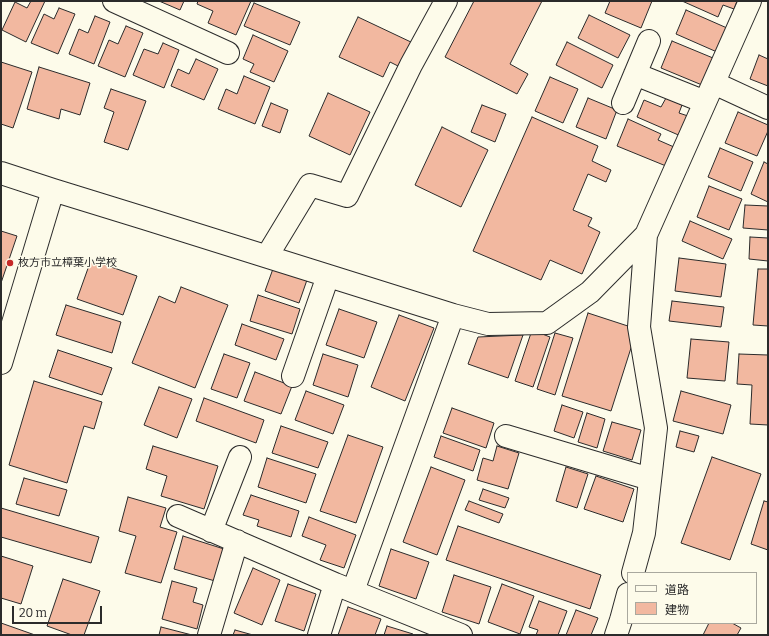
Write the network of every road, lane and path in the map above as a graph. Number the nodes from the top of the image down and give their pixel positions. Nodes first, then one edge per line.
1 (114, 1) edge
2 (446, 1) edge
3 (750, 1) edge
4 (649, 41) dead end
5 (228, 53) dead end
6 (635, 74) junction
7 (710, 92) junction
8 (623, 103) dead end
9 (768, 108) edge
10 (1, 173) edge
11 (53, 190) junction
12 (646, 235) junction
13 (267, 256) junction
14 (328, 276) junction
15 (453, 315) junction
16 (1, 363) edge
17 (293, 376) dead end
18 (506, 436) dead end
19 (240, 457) dead end
20 (650, 480) junction
21 (178, 516) dead end
22 (211, 531) junction
23 (237, 541) junction
24 (633, 572) edge
25 (344, 588) junction
26 (627, 597) edge
27 (209, 635) edge
28 (319, 635) edge
29 (461, 635) edge
30 (616, 635) edge

1 - 5 street
2 - 13 street
3 - 7 street
4 - 6 street
6 - 7 street
6 - 8 street
7 - 9 street
7 - 12 street
10 - 11 street
11 - 13 street
11 - 16 street
12 - 15 street
12 - 20 street
13 - 14 street
14 - 15 street
14 - 17 street
15 - 25 street
18 - 20 street
19 - 22 street
20 - 24 street
21 - 22 street
22 - 23 street
23 - 25 street
23 - 27 street
25 - 28 street
25 - 29 street
26 - 30 street

